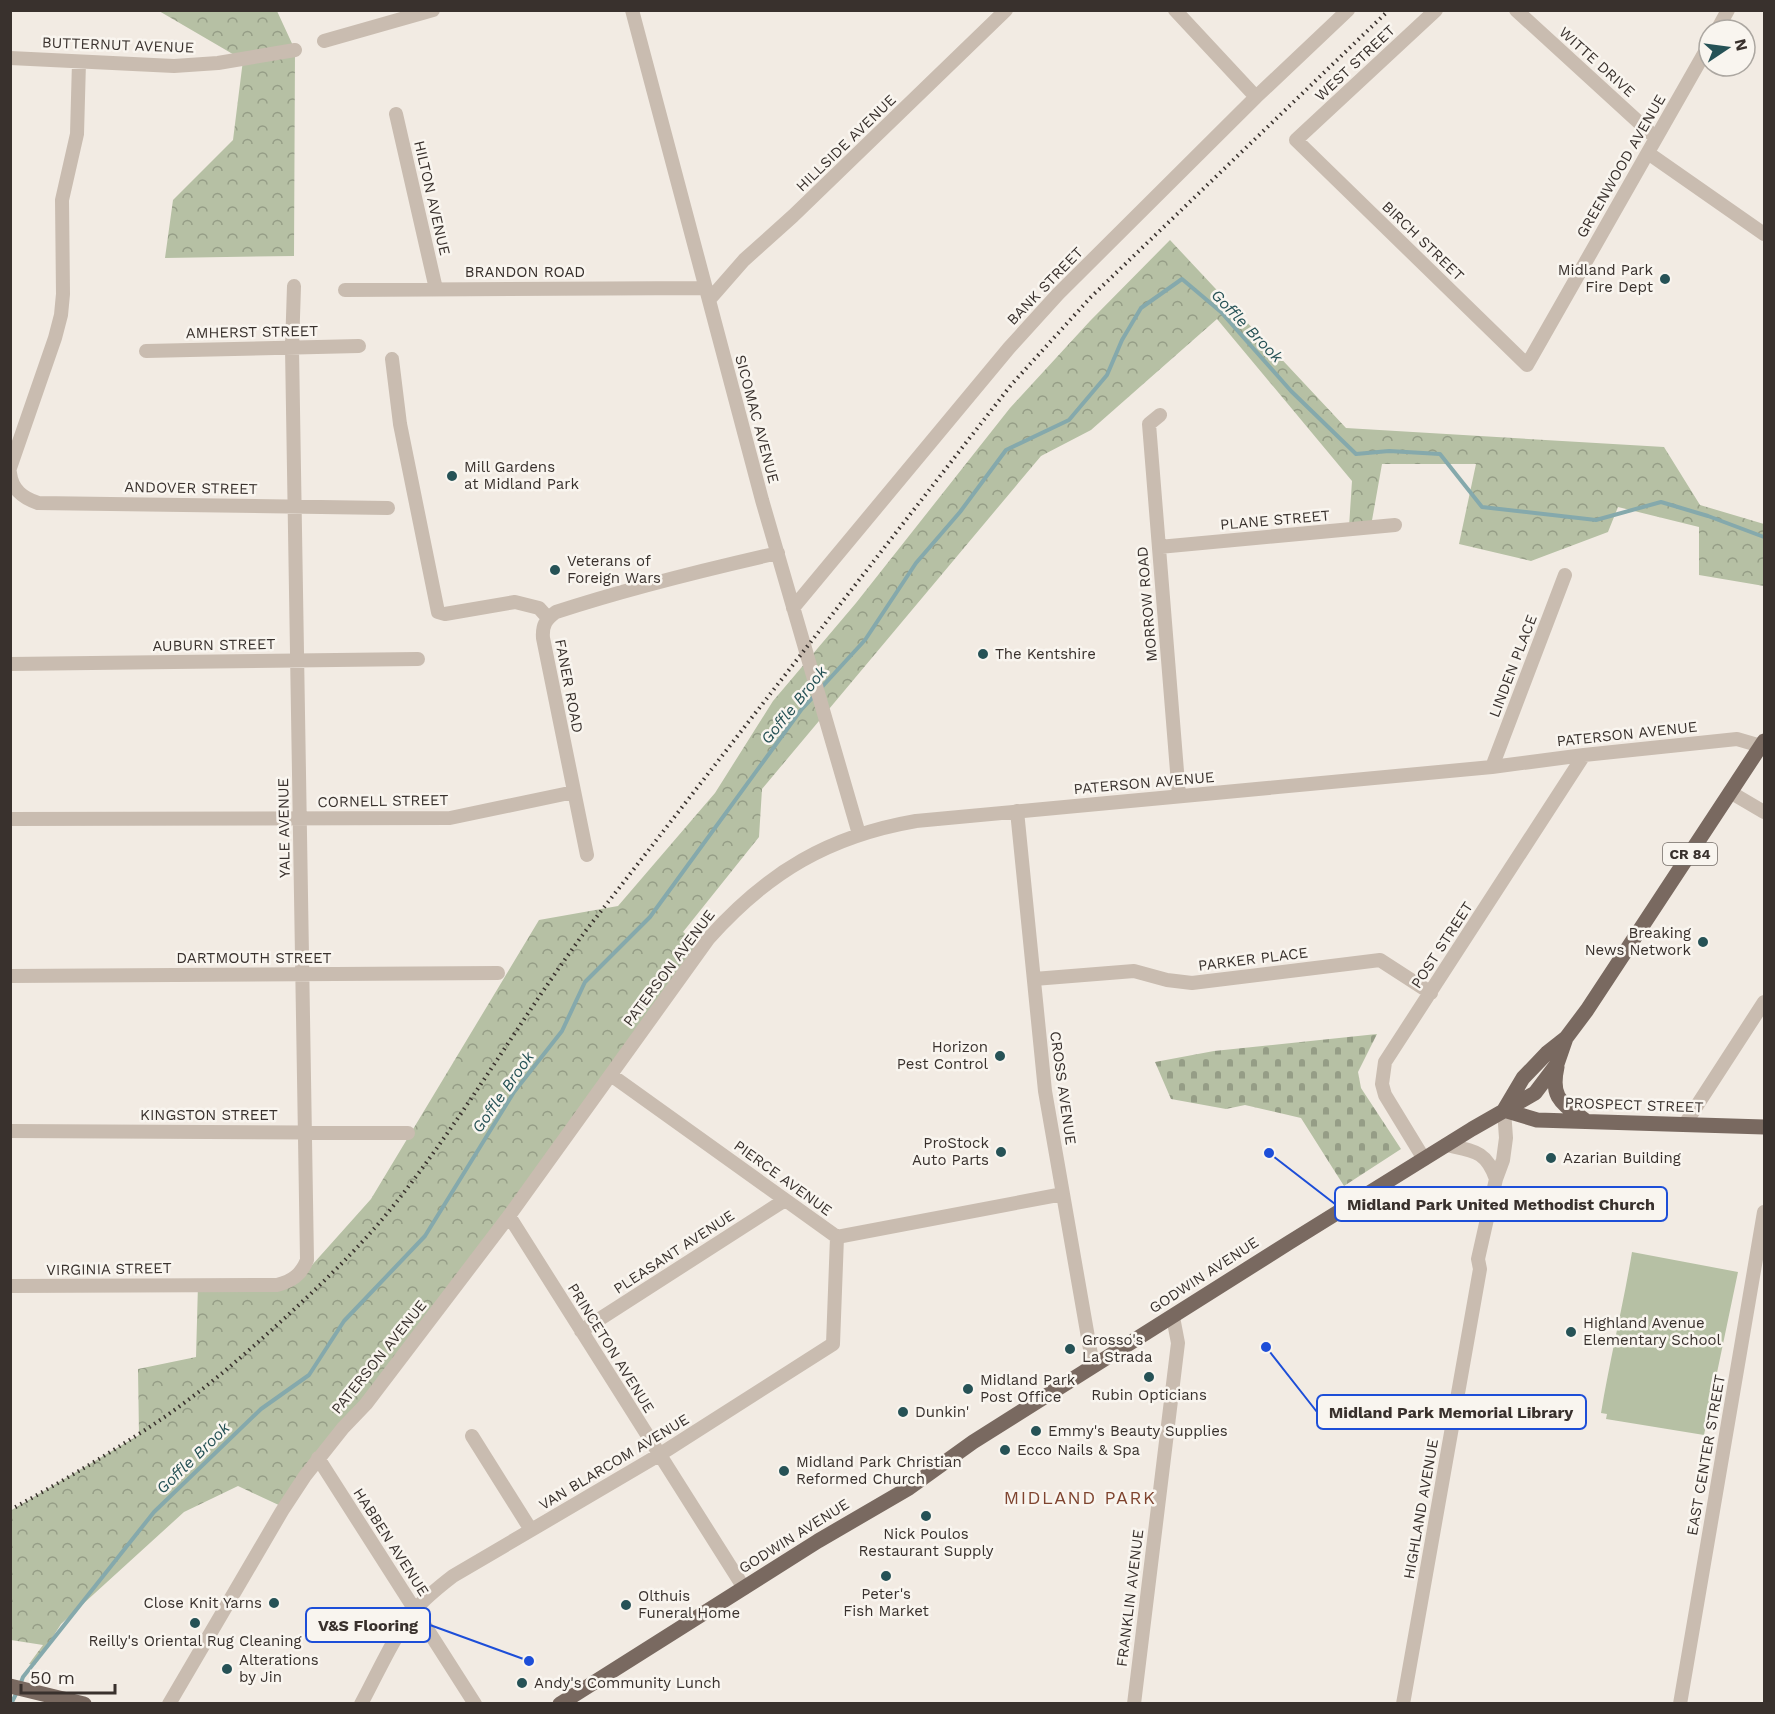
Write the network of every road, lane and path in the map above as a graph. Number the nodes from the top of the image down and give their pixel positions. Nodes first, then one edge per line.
1 (434, 10) edge
2 (632, 10) edge
3 (1006, 10) edge
4 (1174, 10) edge
5 (1348, 10) edge
6 (1436, 10) edge
7 (1516, 10) edge
8 (324, 41) dead end
9 (295, 50) dead end
10 (10, 58) edge
11 (79, 62) junction
12 (1697, 66) edge
13 (1256, 97) junction
14 (396, 114) dead end
15 (1656, 138) junction
16 (1296, 140) joint
17 (1648, 153) junction
18 (1764, 234) edge
19 (294, 286) dead end
20 (436, 289) junction
21 (345, 290) dead end
22 (707, 294) junction
23 (359, 346) dead end
24 (292, 348) junction
25 (146, 351) dead end
26 (392, 359) dead end
27 (1527, 365) joint
28 (1160, 415) dead end
29 (15, 439) edge
30 (10, 468) edge
31 (10, 473) edge
32 (295, 506) junction
33 (388, 508) dead end
34 (1395, 525) dead end
35 (1159, 547) junction
36 (778, 553) junction
37 (1565, 575) dead end
38 (793, 608) junction
39 (548, 618) junction
40 (418, 659) dead end
41 (297, 660) junction
42 (10, 664) edge
43 (1763, 743) edge
44 (1584, 755) junction
45 (1492, 767) junction
46 (574, 792) junction
47 (1730, 792) junction
48 (1179, 796) junction
49 (1017, 811) junction
50 (1764, 812) edge
51 (10, 819) edge
52 (300, 819) junction
53 (859, 834) junction
54 (587, 855) dead end
55 (498, 973) dead end
56 (303, 974) junction
57 (10, 976) edge
58 (1034, 979) junction
59 (1431, 993) junction
60 (1764, 1002) edge
61 (1566, 1038) junction
62 (1557, 1064) junction
63 (611, 1075) junction
64 (1504, 1110) junction
65 (1586, 1121) junction
66 (1685, 1124) junction
67 (1764, 1127) edge
68 (10, 1131) edge
69 (306, 1131) junction
70 (408, 1133) dead end
71 (1446, 1145) junction
72 (1424, 1159) junction
73 (1496, 1179) junction
74 (1063, 1194) junction
75 (785, 1200) junction
76 (1764, 1212) edge
77 (509, 1216) junction
78 (837, 1237) junction
79 (208, 1284) joint
80 (10, 1286) edge
81 (1173, 1317) junction
82 (581, 1331) junction
83 (1093, 1366) junction
84 (472, 1436) dead end
85 (659, 1455) junction
86 (318, 1458) junction
87 (531, 1530) junction
88 (744, 1588) junction
89 (415, 1610) junction
90 (10, 1686) edge
91 (84, 1704) edge
92 (170, 1704) edge
93 (361, 1704) edge
94 (475, 1704) edge
95 (560, 1704) edge
96 (1134, 1704) edge
97 (1403, 1704) edge
98 (1680, 1704) edge

1 - 8 street
2 - 22 street, SICOMAC AVENUE
3 - 22 street, HILLSIDE AVENUE
4 - 13 street
5 - 13 street, BANK STREET
6 - 16 street, WEST STREET
7 - 15 street, WITTE DRIVE
9 - 11 street, BUTTERNUT AVENUE
10 - 11 street, BUTTERNUT AVENUE
11 - 29 street
12 - 15 street, GREENWOOD AVENUE
13 - 38 street, BANK STREET
14 - 20 street, HILTON AVENUE
15 - 17 street, GREENWOOD AVENUE
16 - 27 street, BIRCH STREET
17 - 18 street
17 - 27 street, GREENWOOD AVENUE
19 - 24 street, YALE AVENUE
20 - 21 street, BRANDON ROAD
20 - 22 street, BRANDON ROAD
22 - 36 street, SICOMAC AVENUE
23 - 24 street, AMHERST STREET
24 - 25 street, AMHERST STREET
24 - 32 street, YALE AVENUE
26 - 39 street
28 - 35 street, MORROW ROAD
29 - 30 street
31 - 32 street, ANDOVER STREET
32 - 33 street, ANDOVER STREET
32 - 41 street, YALE AVENUE
34 - 35 street, PLANE STREET
35 - 48 street, MORROW ROAD
36 - 38 street, SICOMAC AVENUE
36 - 39 street
37 - 45 street, LINDEN PLACE
38 - 53 street, SICOMAC AVENUE
39 - 46 street, FANER ROAD
40 - 41 street, AUBURN STREET
41 - 42 street, AUBURN STREET
41 - 52 street, YALE AVENUE
43 - 44 street, PATERSON AVENUE
43 - 47 main road, GODWIN AVENUE / CR 84
44 - 45 street, PATERSON AVENUE
44 - 59 street, POST STREET
45 - 48 street, PATERSON AVENUE
46 - 52 street, CORNELL STREET
46 - 54 street, FANER ROAD
47 - 50 street
47 - 61 main road, GODWIN AVENUE / CR 84
48 - 49 street, PATERSON AVENUE
49 - 53 street, PATERSON AVENUE
49 - 58 street, CROSS AVENUE
51 - 52 street, CORNELL STREET
52 - 56 street, YALE AVENUE
53 - 63 street, PATERSON AVENUE
55 - 56 street, DARTMOUTH STREET
56 - 57 street, DARTMOUTH STREET
56 - 69 street, YALE AVENUE
58 - 59 street, PARKER PLACE
58 - 74 street, CROSS AVENUE
59 - 72 street, POST STREET
60 - 66 street
61 - 62 main road, GODWIN AVENUE / CR 84
61 - 64 main road, GODWIN AVENUE / CR 84
62 - 64 main road, GODWIN AVENUE / CR 84
62 - 65 main road
63 - 75 street, PIERCE AVENUE
63 - 77 street, PATERSON AVENUE
64 - 65 main road, PROSPECT STREET
64 - 71 main road, GODWIN AVENUE / CR 84
64 - 73 street, HIGHLAND AVENUE
65 - 66 main road, PROSPECT STREET
66 - 67 main road, PROSPECT STREET
68 - 69 street, KINGSTON STREET
69 - 70 street, KINGSTON STREET
69 - 79 street, YALE AVENUE
71 - 72 main road, GODWIN AVENUE / CR 84
71 - 73 street
72 - 81 main road, GODWIN AVENUE / CR 84
73 - 97 street, HIGHLAND AVENUE
74 - 78 street, PIERCE AVENUE
74 - 83 street, CROSS AVENUE
75 - 78 street, PIERCE AVENUE
75 - 82 street, PLEASANT AVENUE
76 - 98 street, EAST CENTER STREET
77 - 82 street, PRINCETON AVENUE
77 - 86 street, PATERSON AVENUE
78 - 85 street, VAN BLARCOM AVENUE
79 - 80 street, VIRGINIA STREET
81 - 83 main road, GODWIN AVENUE / CR 84
81 - 96 street, FRANKLIN AVENUE
82 - 85 street, PRINCETON AVENUE
83 - 88 main road, GODWIN AVENUE / CR 84
84 - 87 street
85 - 87 street, VAN BLARCOM AVENUE
85 - 88 street, PRINCETON AVENUE
86 - 89 street, HABBEN AVENUE
86 - 92 street, PATERSON AVENUE
87 - 89 street, VAN BLARCOM AVENUE
88 - 95 main road, GODWIN AVENUE / CR 84
89 - 93 street, VAN BLARCOM AVENUE
89 - 94 street, HABBEN AVENUE
90 - 91 main road

